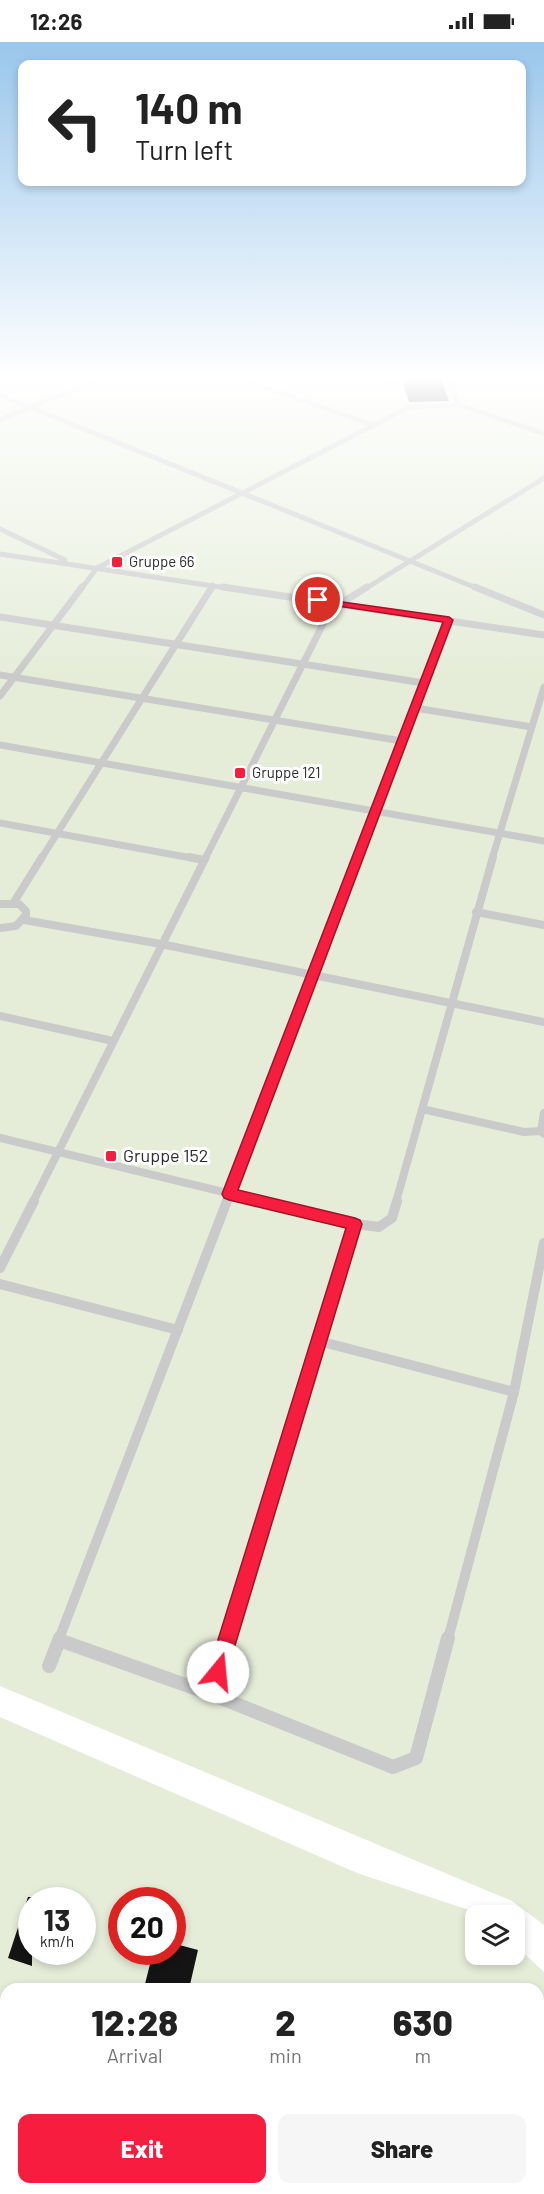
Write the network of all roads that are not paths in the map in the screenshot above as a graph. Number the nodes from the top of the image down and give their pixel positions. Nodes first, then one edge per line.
1 (204, 476) edge
2 (274, 476) edge
3 (544, 478) edge
4 (243, 492) junction
5 (0, 529) edge
6 (0, 554) edge
7 (410, 560) junction
8 (75, 565) junction
9 (97, 568) junction
10 (213, 585) junction
11 (341, 603) junction
12 (544, 615) edge
13 (0, 617) edge
14 (449, 620) junction
15 (53, 625) junction
16 (544, 635) edge
17 (175, 645) junction
18 (302, 665) junction
19 (0, 675) edge
20 (14, 677) junction
21 (424, 683) junction
22 (544, 687) edge
23 (0, 696) edge
24 (142, 699) junction
25 (415, 708) junction
26 (274, 721) junction
27 (532, 727) junction
28 (402, 741) junction
29 (0, 745) edge
30 (101, 763) junction
31 (241, 787) junction
32 (375, 811) junction
33 (0, 823) edge
34 (499, 832) junction
35 (57, 833) junction
36 (544, 841) edge
37 (204, 860) junction
38 (14, 903) junction
39 (0, 904) edge
40 (476, 912) junction
41 (24, 920) junction
42 (544, 925) edge
43 (0, 928) edge
44 (161, 944) junction
45 (311, 976) junction
46 (451, 1004) junction
47 (0, 1016) edge
48 (544, 1022) edge
49 (113, 1041) junction
50 (422, 1109) junction
51 (544, 1113) edge
52 (542, 1132) edge
53 (0, 1138) edge
54 (58, 1152) junction
55 (229, 1194) junction
56 (355, 1224) junction
57 (544, 1243) edge
58 (0, 1268) edge
59 (0, 1284) edge
60 (178, 1330) junction
61 (319, 1341) junction
62 (514, 1392) junction
63 (59, 1640) junction
64 (49, 1666) dead end
65 (211, 1694) junction

1 - 4 lane
2 - 4 lane
3 - 7 lane
4 - 7 lane
4 - 9 lane
5 - 8 lane
6 - 8 lane
7 - 11 lane
7 - 12 lane
8 - 9 lane
9 - 10 lane
9 - 15 lane
10 - 11 lane
10 - 17 lane
11 - 14 lane
11 - 18 lane
13 - 15 lane
14 - 16 lane
14 - 21 lane
15 - 17 lane
15 - 20 lane
17 - 18 lane
17 - 24 lane
18 - 21 lane
18 - 26 lane
19 - 20 lane
20 - 23 lane
20 - 24 lane
21 - 25 lane
22 - 27 lane
24 - 26 lane
24 - 30 lane
25 - 27 lane
25 - 28 lane
26 - 28 lane
26 - 31 lane
27 - 34 lane
28 - 32 lane
29 - 30 lane
30 - 31 lane
30 - 35 lane
31 - 32 lane
31 - 37 lane
32 - 34 lane
32 - 45 lane
33 - 35 lane
34 - 36 lane
34 - 40 lane
35 - 37 lane
35 - 38 lane
37 - 44 lane
38 - 39 lane
38 - 41 lane
40 - 42 lane
40 - 46 lane
41 - 43 lane
41 - 44 lane
44 - 45 lane
44 - 49 lane
45 - 46 lane
45 - 55 lane
46 - 48 lane
46 - 50 lane
47 - 49 lane
49 - 54 lane
50 - 52 lane
50 - 56 lane
51 - 52 lane
53 - 54 lane
54 - 55 lane
54 - 58 lane
55 - 56 lane
55 - 60 lane
56 - 61 lane
57 - 62 lane
59 - 60 lane
60 - 63 lane
61 - 62 lane
61 - 65 lane
62 - 65 lane
63 - 64 lane
63 - 65 lane

